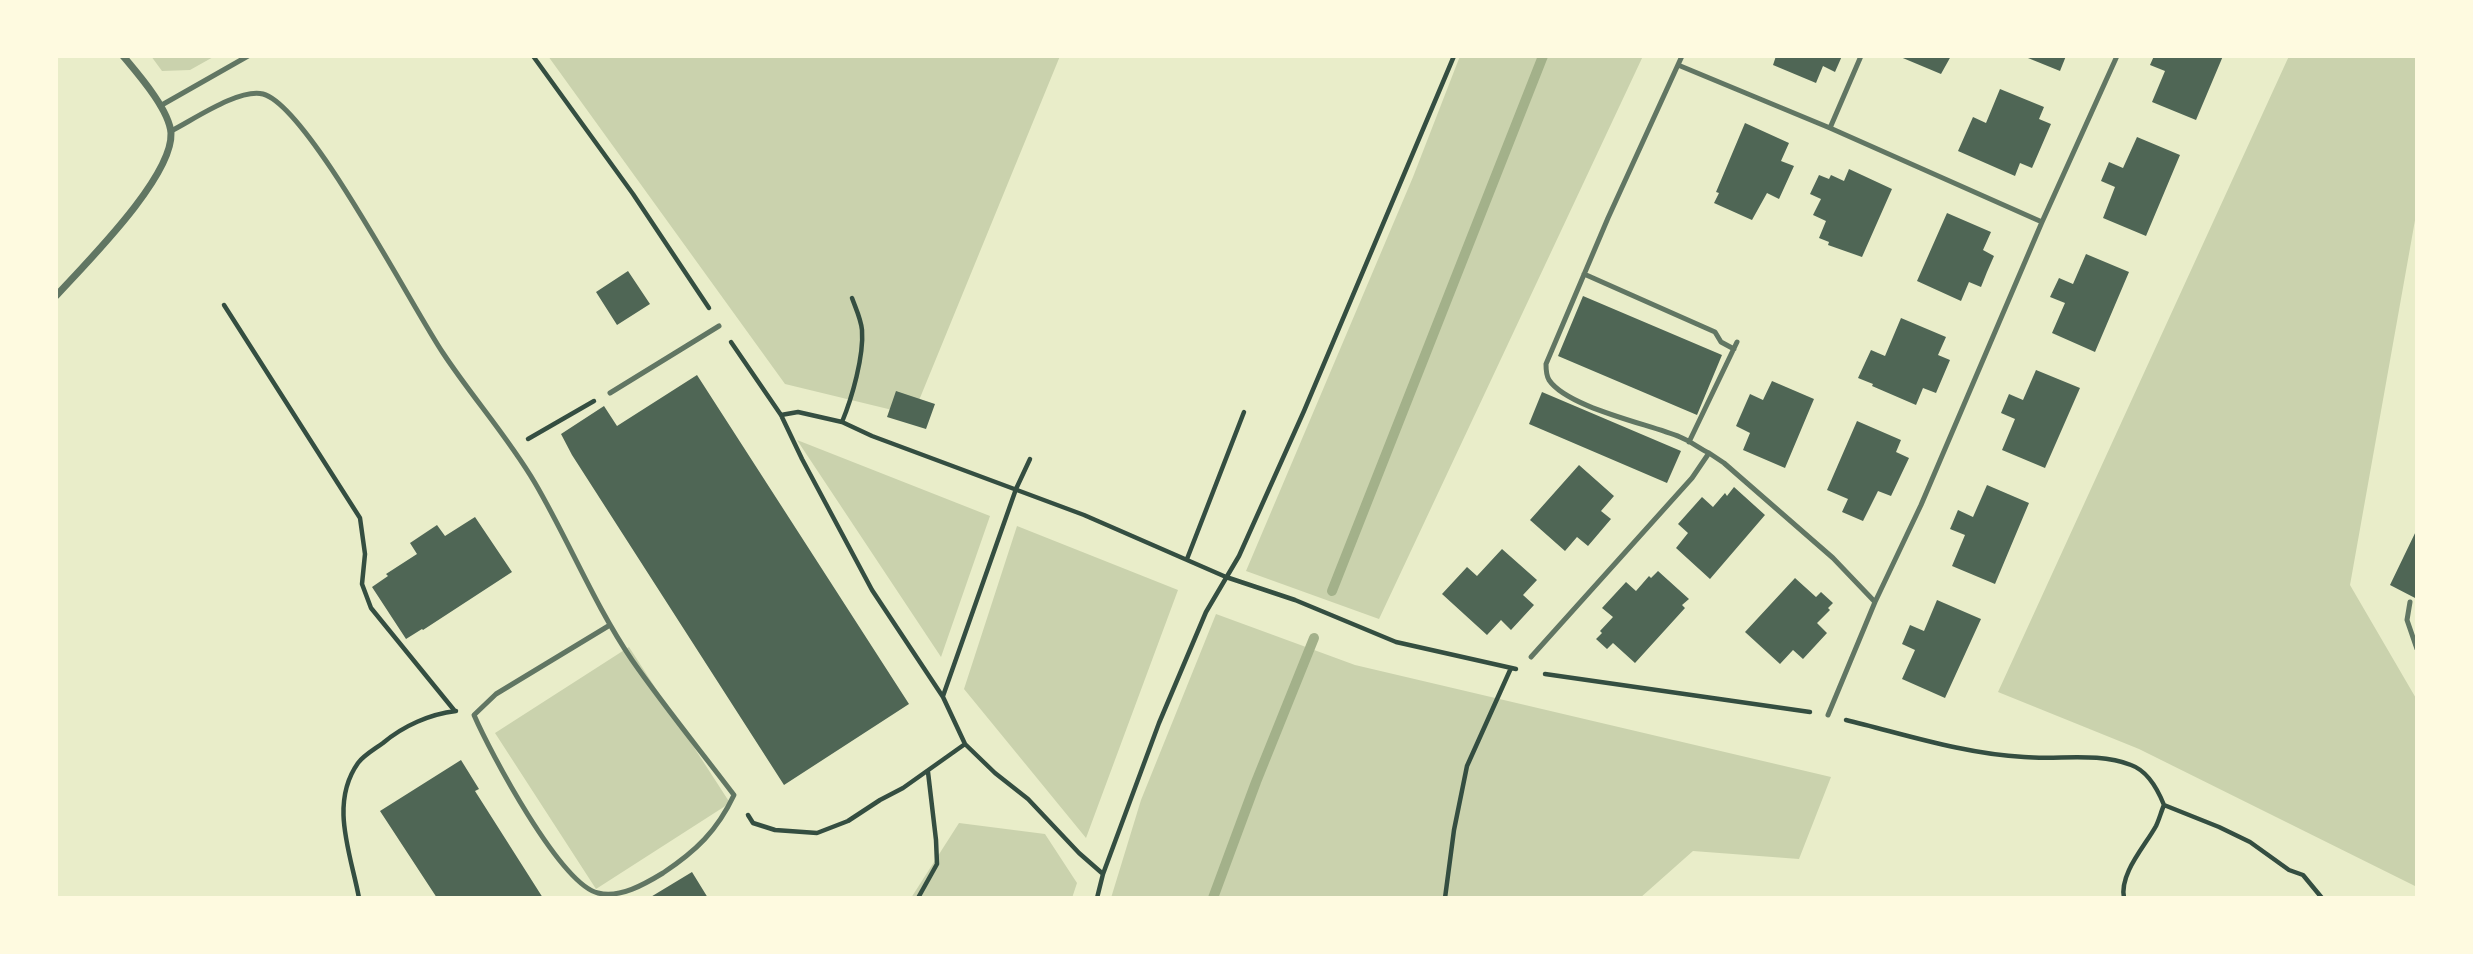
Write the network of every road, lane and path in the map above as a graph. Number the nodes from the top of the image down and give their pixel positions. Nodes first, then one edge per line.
1 (123, 56) edge
2 (248, 56) edge
3 (533, 56) edge
4 (1454, 56) edge
5 (1682, 56) edge
6 (1861, 56) edge
7 (2117, 56) edge
8 (1678, 65) junction
9 (160, 106) junction
10 (1830, 128) junction
11 (171, 131) junction
12 (2042, 222) junction
13 (1584, 274) junction
14 (56, 296) edge
15 (852, 298) dead end
16 (224, 305) dead end
17 (719, 326) junction
18 (1737, 342) dead end
19 (1734, 349) junction
20 (610, 393) joint
21 (1244, 412) dead end
22 (781, 415) junction
23 (842, 422) junction
24 (525, 441) dead end
25 (1689, 442) junction
26 (1709, 453) junction
27 (1030, 459) dead end
28 (1016, 489) junction
29 (1187, 559) junction
30 (1226, 577) junction
31 (1875, 602) junction
32 (2410, 602) dead end
33 (610, 625) junction
34 (2417, 649) edge
35 (1531, 657) dead end
36 (1511, 668) dead end
37 (943, 697) junction
38 (454, 711) junction
39 (474, 715) junction
40 (1828, 715) joint
41 (965, 744) junction
42 (928, 772) junction
43 (734, 795) junction
44 (2164, 805) junction
45 (1104, 874) junction
46 (359, 898) edge
47 (918, 898) edge
48 (1097, 898) edge
49 (1445, 898) edge
50 (2124, 898) edge
51 (2322, 898) edge

1 - 9 street
2 - 9 lane
3 - 17 path
4 - 30 path
5 - 8 lane
6 - 10 lane
7 - 12 lane
8 - 10 lane
8 - 13 lane
9 - 11 street
10 - 12 lane
11 - 14 street
11 - 33 lane
12 - 31 lane
13 - 19 lane
13 - 25 lane
15 - 23 path
16 - 38 path
17 - 20 lane
17 - 22 path
18 - 19 lane
19 - 25 lane
20 - 24 path
21 - 29 path
22 - 23 path
22 - 37 path
23 - 28 path
25 - 26 lane
26 - 31 lane
26 - 35 lane
27 - 28 path
28 - 29 path
28 - 37 path
29 - 30 path
30 - 45 path
31 - 40 lane
32 - 34 lane
33 - 39 lane
33 - 43 lane
36 - 49 path
37 - 41 path
38 - 39 path
38 - 46 path
39 - 43 lane
40 - 44 path
41 - 42 path
41 - 45 path
42 - 43 path
42 - 47 path
44 - 50 path
44 - 51 path
45 - 48 path

